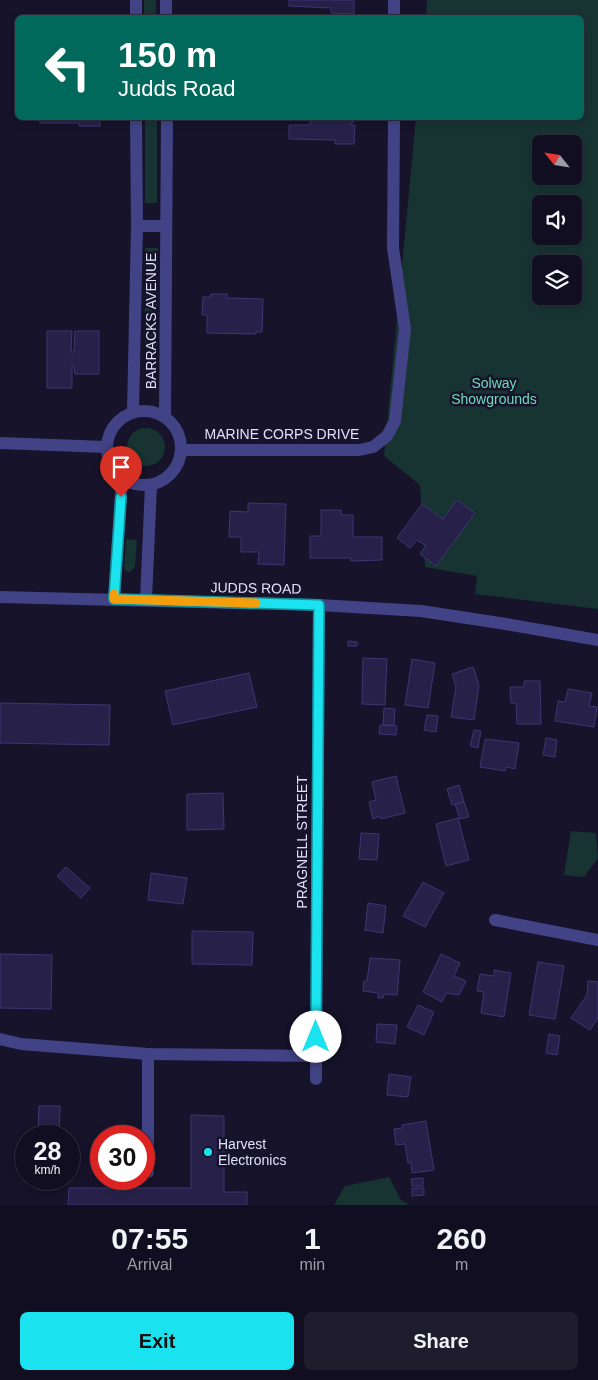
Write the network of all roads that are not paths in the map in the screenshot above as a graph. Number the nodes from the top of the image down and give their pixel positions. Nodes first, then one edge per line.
1 (136, 0) edge
2 (166, 0) edge
3 (394, 0) edge
4 (136, 15) edge
5 (166, 15) edge
6 (394, 15) edge
7 (136, 120) edge
8 (167, 120) edge
9 (394, 120) edge
10 (137, 226) junction
11 (166, 226) junction
12 (133, 412) junction
13 (165, 417) junction
14 (0, 443) edge
15 (106, 447) junction
16 (181, 450) junction
17 (122, 479) junction
18 (151, 485) junction
19 (0, 597) edge
20 (114, 599) junction
21 (146, 600) junction
22 (319, 605) junction
23 (598, 640) edge
24 (495, 920) dead end
25 (598, 940) edge
26 (0, 1040) edge
27 (148, 1054) junction
28 (316, 1056) junction
29 (316, 1079) dead end
30 (148, 1125) edge

1 - 4 street
2 - 5 street
3 - 6 street
7 - 10 street, BARRACKS AVENUE
8 - 11 street, BARRACKS AVENUE
9 - 16 street, MARINE CORPS DRIVE
10 - 11 street
10 - 12 street, BARRACKS AVENUE
11 - 13 street, BARRACKS AVENUE
12 - 13 street
12 - 15 street
13 - 16 street
14 - 15 street
15 - 17 street
16 - 18 street
17 - 18 street
17 - 20 street
18 - 21 street
19 - 20 street, JUDDS ROAD
20 - 21 street, JUDDS ROAD
21 - 22 street, JUDDS ROAD
22 - 23 street, JUDDS ROAD
22 - 28 street, PRAGNELL STREET
24 - 25 street
26 - 27 street
27 - 28 street
27 - 30 street
28 - 29 street, PRAGNELL STREET

